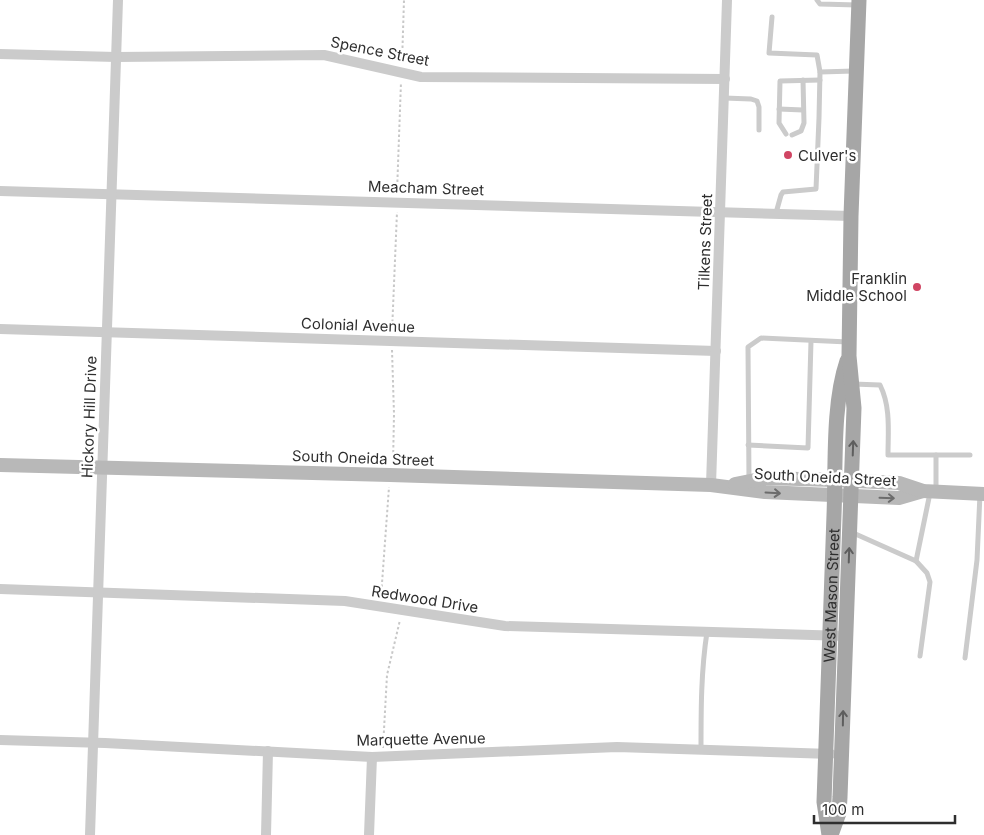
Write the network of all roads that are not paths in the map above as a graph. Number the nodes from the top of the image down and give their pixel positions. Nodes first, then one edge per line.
1 (118, 0) edge
2 (728, 0) edge
3 (817, 0) edge
4 (859, 2) edge
5 (772, 18) dead end
6 (0, 54) edge
7 (116, 57) junction
8 (856, 71) junction
9 (820, 72) junction
10 (725, 79) junction
11 (803, 80) junction
12 (820, 80) junction
13 (724, 98) junction
14 (779, 109) junction
15 (803, 110) junction
16 (759, 130) dead end
17 (786, 134) dead end
18 (792, 134) dead end
19 (0, 191) edge
20 (112, 193) junction
21 (720, 212) junction
22 (776, 214) junction
23 (852, 216) junction
24 (0, 329) edge
25 (107, 332) junction
26 (811, 341) junction
27 (849, 349) junction
28 (716, 351) junction
29 (853, 384) junction
30 (748, 445) junction
31 (936, 455) junction
32 (970, 455) dead end
33 (0, 465) edge
34 (102, 468) junction
35 (835, 480) junction
36 (851, 480) junction
37 (749, 481) junction
38 (718, 485) junction
39 (930, 492) junction
40 (982, 494) edge
41 (834, 496) junction
42 (851, 497) junction
43 (850, 531) junction
44 (916, 561) junction
45 (0, 589) edge
46 (99, 592) junction
47 (707, 632) junction
48 (830, 636) junction
49 (846, 636) junction
50 (920, 656) dead end
51 (965, 658) dead end
52 (0, 740) edge
53 (92, 743) junction
54 (701, 750) junction
55 (268, 751) junction
56 (826, 754) junction
57 (842, 754) junction
58 (377, 757) junction
59 (90, 835) edge
60 (266, 835) edge
61 (369, 835) edge
62 (830, 835) edge

1 - 7 street, Hickory Hill Drive
2 - 10 street, Tilkens Street
3 - 4 lane
4 - 8 main road, West Mason Street
5 - 9 lane
6 - 7 street, Spence Street
7 - 10 street, Spence Street
7 - 20 street, Hickory Hill Drive
8 - 9 lane
8 - 23 main road, West Mason Street
9 - 12 lane
10 - 13 street, Tilkens Street
11 - 12 lane
11 - 14 lane
11 - 15 lane
12 - 22 lane
13 - 16 lane
13 - 21 street, Tilkens Street
14 - 15 lane
14 - 17 lane
15 - 18 lane
19 - 20 street, Meacham Street
20 - 21 street, Meacham Street
20 - 25 street, Hickory Hill Drive
21 - 22 street, Meacham Street
21 - 28 street, Tilkens Street
22 - 23 street, Meacham Street
23 - 27 main road, West Mason Street
24 - 25 street, Colonial Avenue
25 - 28 street, Colonial Avenue
25 - 34 street, Hickory Hill Drive
26 - 27 lane
26 - 30 lane
26 - 30 lane
27 - 29 main road, West Mason Street
27 - 35 main road, West Mason Street
28 - 38 street, Tilkens Street
29 - 31 lane
36 -> 29 main road, West Mason Street
30 - 37 lane
31 - 32 lane
31 - 39 lane
33 - 34 street, South Oneida Street
34 - 38 street, South Oneida Street
34 - 46 street, Hickory Hill Drive
35 - 36 street, South Oneida Street
35 - 37 street, South Oneida Street
35 - 41 main road, West Mason Street
36 - 39 street, South Oneida Street
36 - 42 main road, West Mason Street
37 - 38 street, South Oneida Street
38 -> 41 street, South Oneida Street
39 - 40 street, South Oneida Street
42 -> 39 street, South Oneida Street
39 - 44 lane
40 - 51 lane
41 - 42 street, South Oneida Street
41 - 48 main road, West Mason Street
42 - 43 main road, West Mason Street
43 - 44 lane
49 -> 43 main road, West Mason Street
44 - 50 lane
45 - 46 street, Redwood Drive
46 - 47 street, Redwood Drive
46 - 53 street, Hickory Hill Drive
47 - 48 street, Redwood Drive
47 - 54 lane
48 - 49 street, Redwood Drive
48 - 56 main road, West Mason Street
57 -> 49 main road, West Mason Street
52 - 53 street, Marquette Avenue
53 - 55 street, Marquette Avenue
53 - 59 street, Hickory Hill Drive
54 - 56 street, Marquette Avenue
54 - 58 street, Marquette Avenue
55 - 58 street, Marquette Avenue
55 - 60 street
56 - 57 street, Marquette Avenue
56 - 62 main road, West Mason Street
57 - 62 main road, West Mason Street
58 - 61 street

